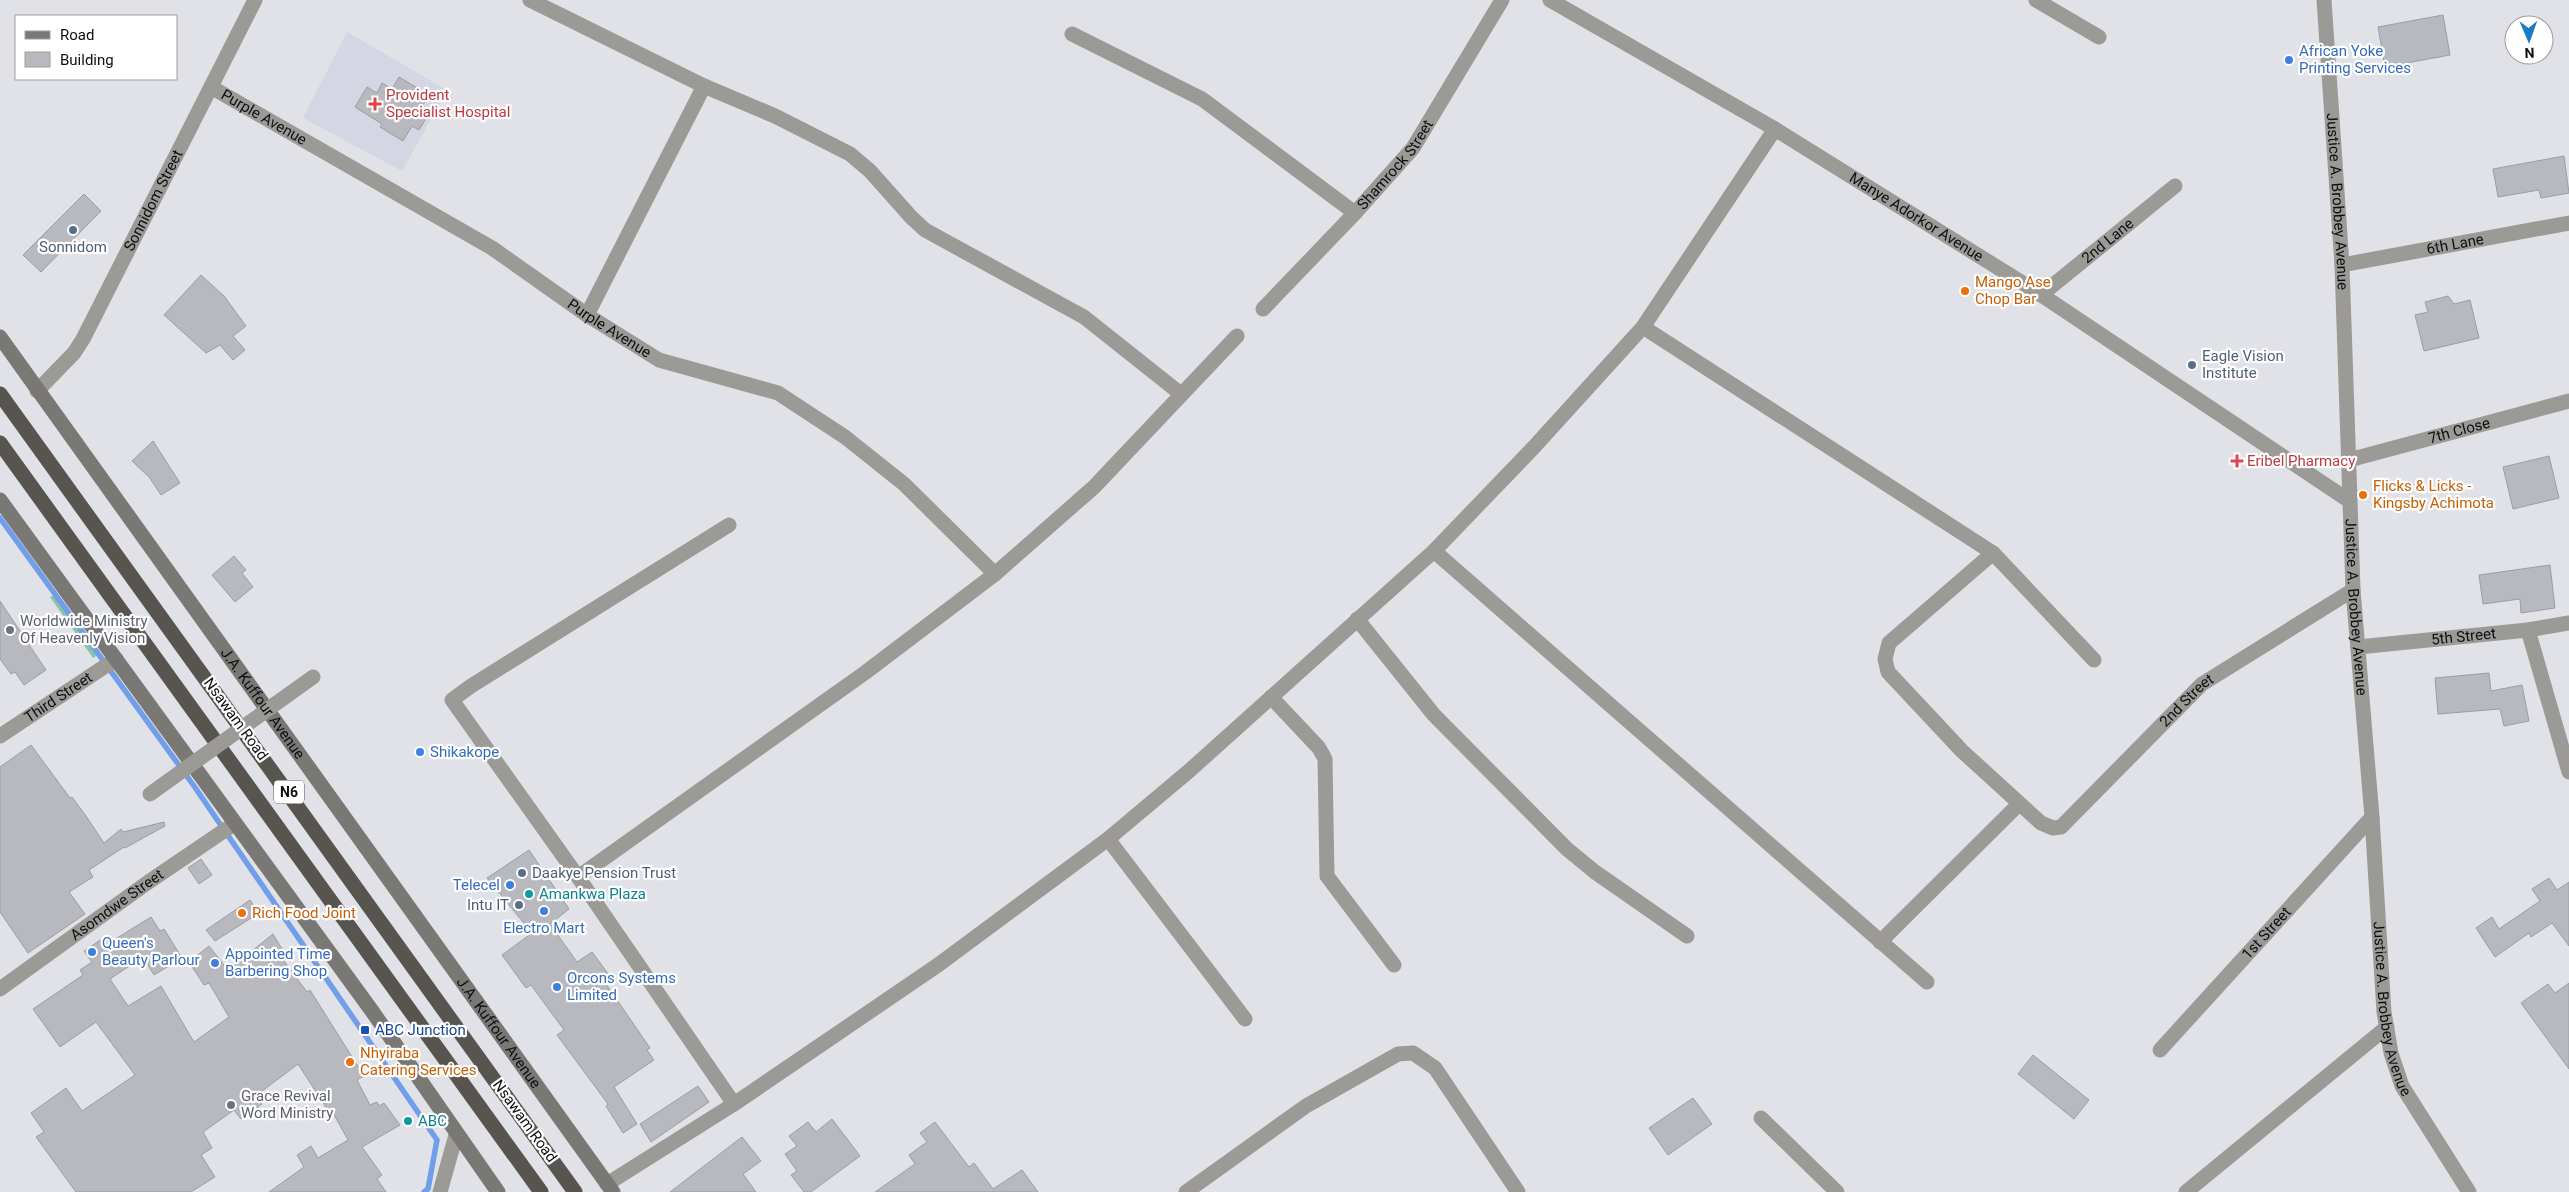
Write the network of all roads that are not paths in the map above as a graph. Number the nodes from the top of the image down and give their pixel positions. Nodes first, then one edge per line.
1 (255, 0) edge
2 (530, 0) edge
3 (1502, 0) edge
4 (1550, 0) edge
5 (2036, 0) edge
6 (2324, 0) edge
7 (1072, 34) dead end
8 (2099, 37) dead end
9 (704, 86) junction
10 (212, 87) junction
11 (1776, 129) junction
12 (2175, 186) dead end
13 (1355, 213) junction
14 (2569, 223) edge
15 (2342, 265) junction
16 (2041, 295) junction
17 (1263, 309) dead end
18 (587, 315) junction
19 (1643, 327) junction
20 (1237, 336) dead end
21 (0, 338) edge
22 (37, 391) junction
23 (0, 394) edge
24 (1181, 394) junction
25 (2569, 401) edge
26 (0, 443) edge
27 (2349, 460) junction
28 (0, 500) edge
29 (2348, 500) junction
30 (729, 525) dead end
31 (1434, 551) junction
32 (1993, 553) junction
33 (995, 574) junction
34 (2353, 590) junction
35 (1357, 620) junction
36 (2569, 623) edge
37 (2528, 630) junction
38 (2358, 647) junction
39 (116, 659) junction
40 (2094, 660) dead end
41 (312, 677) dead end
42 (1271, 697) junction
43 (0, 736) edge
44 (2569, 772) edge
45 (150, 794) dead end
46 (2020, 804) junction
47 (2372, 817) junction
48 (234, 824) junction
49 (1108, 839) junction
50 (578, 877) junction
51 (1687, 936) dead end
52 (1880, 942) junction
53 (1394, 965) dead end
54 (1927, 982) dead end
55 (0, 989) edge
56 (1245, 1019) dead end
57 (2386, 1027) junction
58 (2160, 1050) dead end
59 (734, 1104) junction
60 (1761, 1118) dead end
61 (456, 1135) junction
62 (610, 1188) edge
63 (440, 1192) edge
64 (498, 1192) edge
65 (541, 1192) edge
66 (575, 1192) edge
67 (1186, 1192) edge
68 (1518, 1192) edge
69 (1837, 1192) edge
70 (2186, 1192) edge
71 (2469, 1192) edge

1 - 10 street, Sonnidom Street
2 - 9 street
3 - 13 street, Shamrock Street
4 - 11 street, Manye Adorkor Avenue
5 - 8 street
6 - 15 street, Justice A. Brobbey Avenue
7 - 13 street
9 - 18 street
9 - 24 street
10 - 18 street, Purple Avenue
10 - 22 street, Sonnidom Street
11 - 16 street, Manye Adorkor Avenue
11 - 19 street
12 - 16 street, 2nd Lane
13 - 17 street, Shamrock Street
14 - 15 street, 6th Lane
15 - 27 street, Justice A. Brobbey Avenue
16 - 29 street, Manye Adorkor Avenue
18 - 33 street, Purple Avenue
19 - 31 street
19 - 32 street
20 - 24 street
21 - 22 main road, J.A. Kuffour Avenue
22 - 62 main road, J.A. Kuffour Avenue
23 - 66 highway, Nsawam Road / N6
24 - 33 street
25 - 27 street, 7th Close
26 - 65 highway, Nsawam Road / N6
27 - 29 street, Justice A. Brobbey Avenue
28 - 39 main road
29 - 34 street, Justice A. Brobbey Avenue
30 - 50 street
31 - 35 street
31 - 52 street
32 - 40 street
32 - 46 street
33 - 50 street
34 - 38 street, Justice A. Brobbey Avenue
34 - 46 street, 2nd Street
35 - 42 street
35 - 51 street
36 - 37 street, 5th Street
37 - 38 street, 5th Street
37 - 44 street
38 - 47 street, Justice A. Brobbey Avenue
39 - 43 street, Third Street
39 - 48 main road
41 - 45 street, bridge
42 - 49 street
42 - 53 street
46 - 52 street
47 - 57 street, Justice A. Brobbey Avenue
47 - 58 street, 1st Street
48 - 55 street, Asomdwe Street
48 - 61 main road
49 - 56 street
49 - 59 street
50 - 59 street
52 - 54 street
57 - 70 street
57 - 71 street, Justice A. Brobbey Avenue
59 - 62 street
60 - 69 street
61 - 63 street
61 - 64 main road
67 - 68 street

